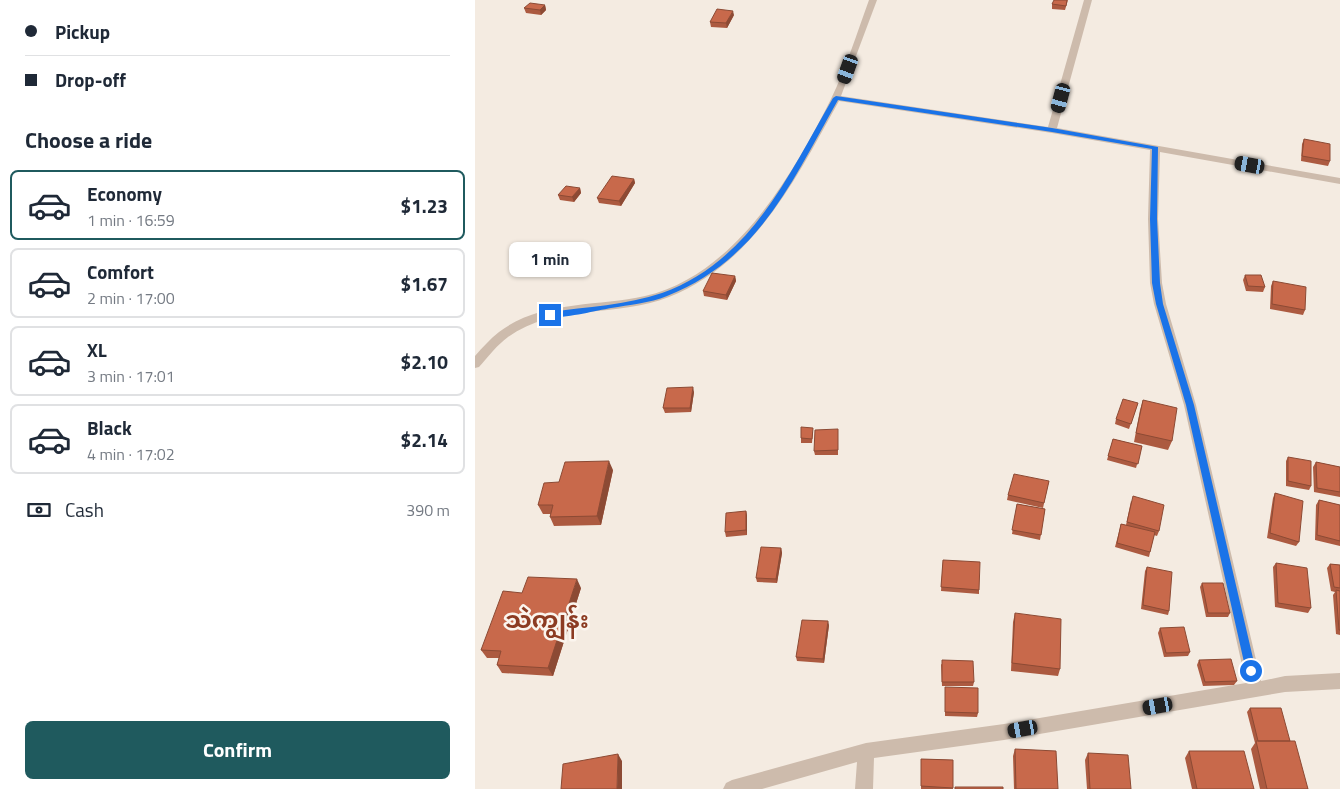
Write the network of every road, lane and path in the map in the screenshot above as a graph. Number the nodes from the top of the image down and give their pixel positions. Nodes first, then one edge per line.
1 (873, 0) edge
2 (1089, 0) edge
3 (836, 98) junction
4 (1052, 130) junction
5 (1155, 148) junction
6 (1192, 155) junction
7 (1156, 163) junction
8 (1340, 181) edge
9 (475, 364) edge
10 (1340, 681) edge
11 (1255, 689) junction
12 (866, 751) junction
13 (733, 789) edge
14 (864, 789) edge

1 - 3 street
2 - 4 street
3 - 4 street
3 - 9 street
4 - 5 street
5 - 6 street
5 - 7 street
6 - 7 street
6 - 8 street
7 - 11 street
10 - 11 street
11 - 12 street
12 - 13 street
12 - 14 street

